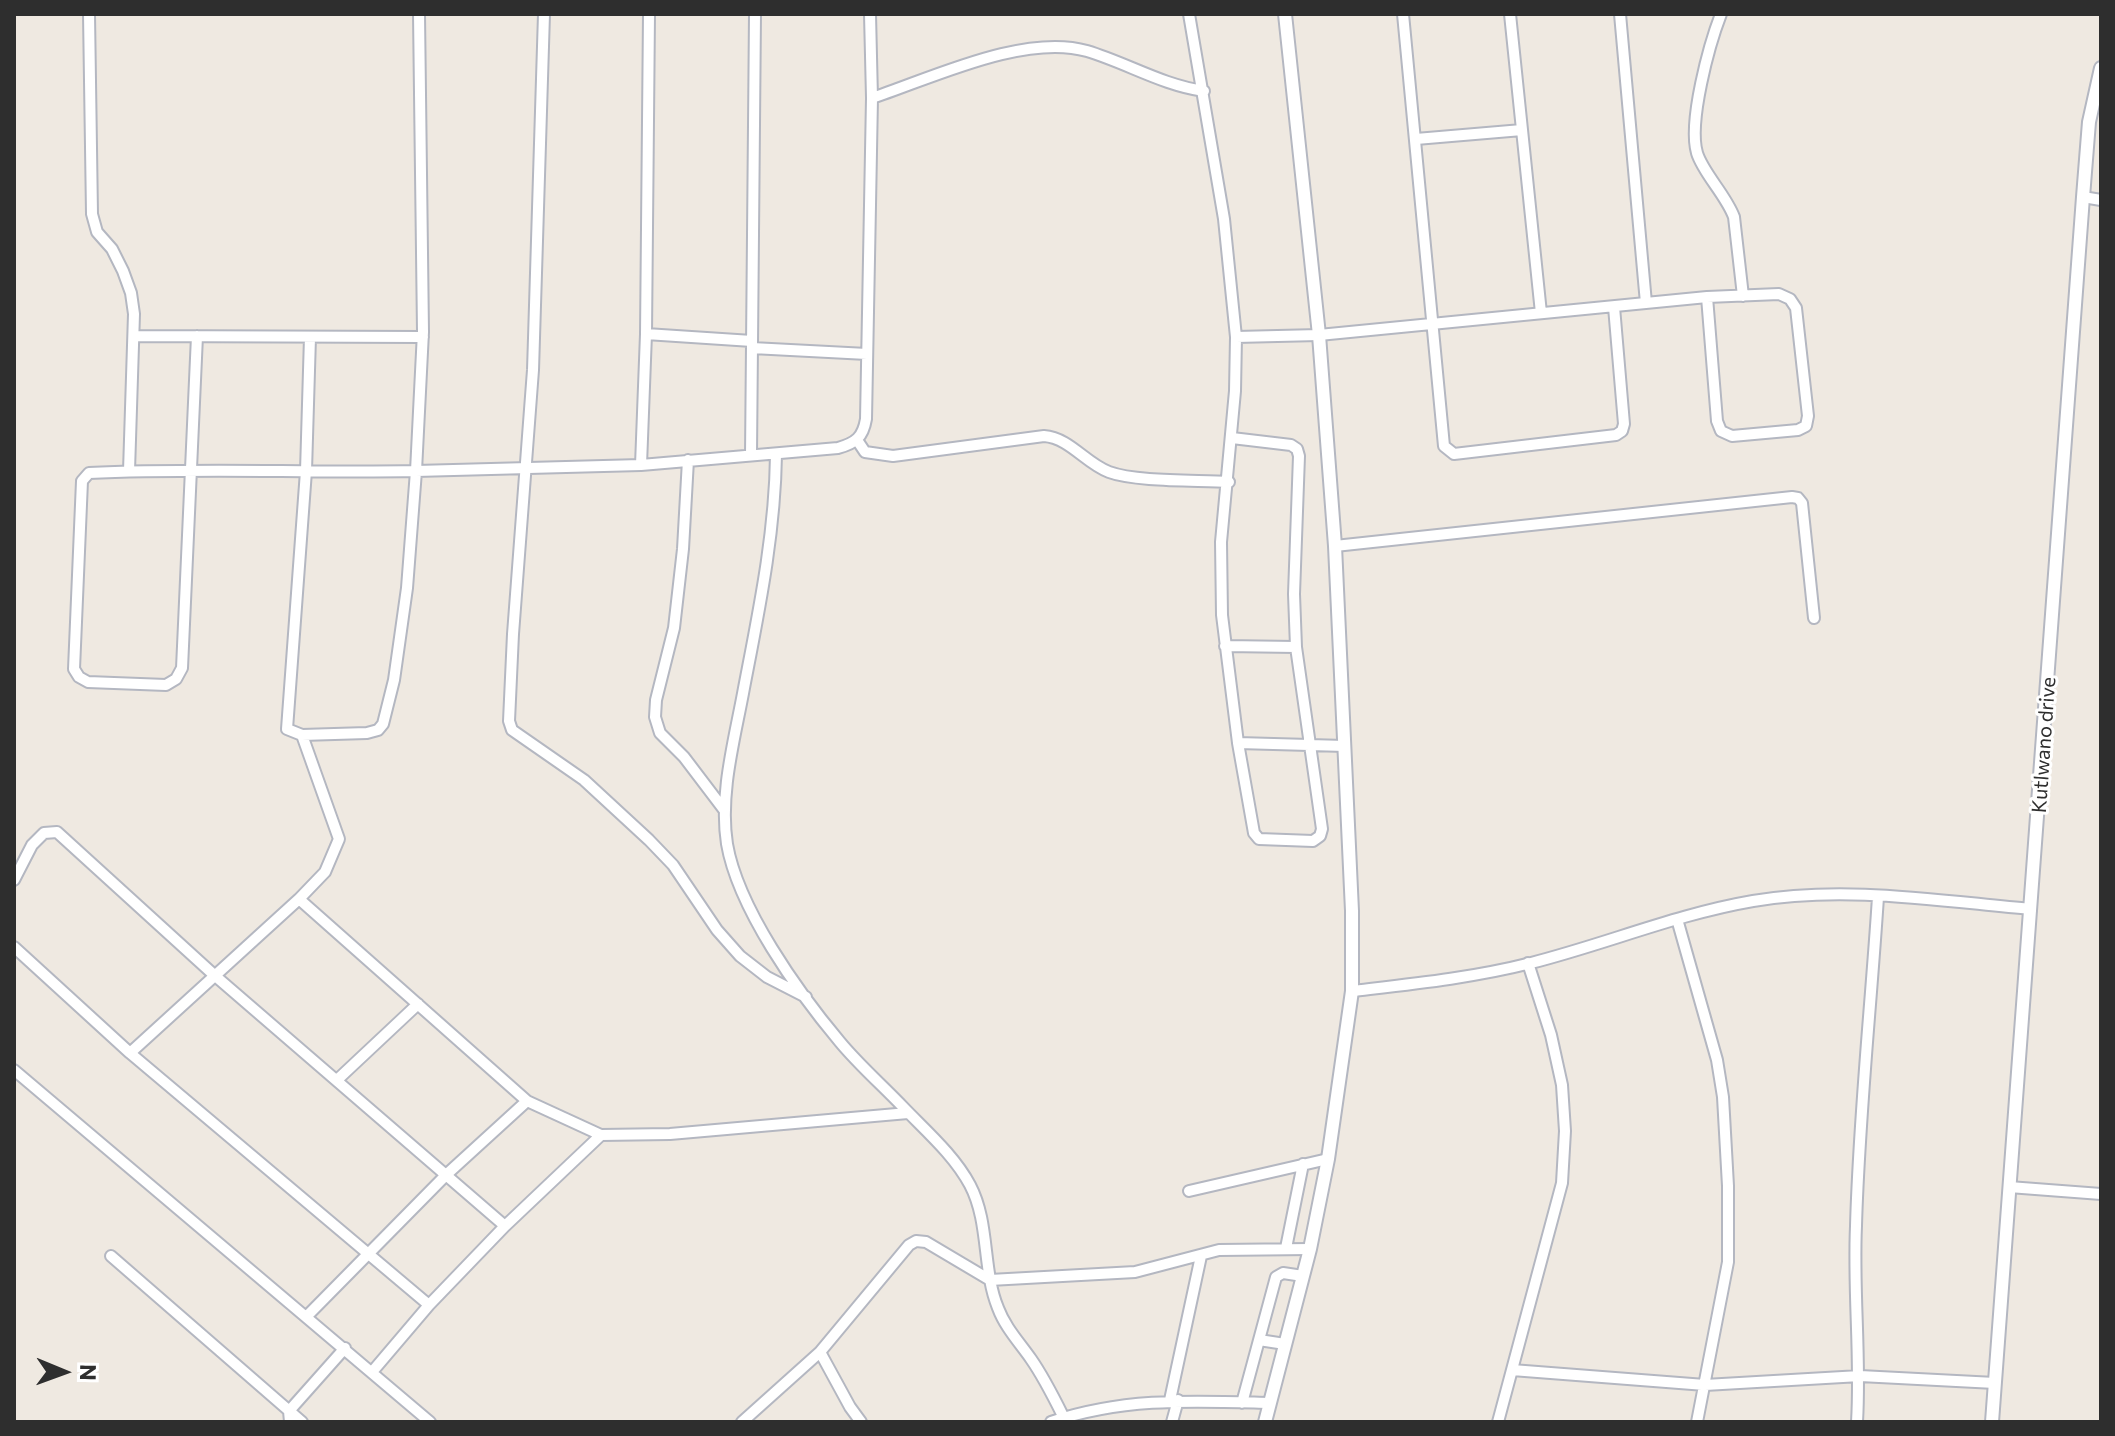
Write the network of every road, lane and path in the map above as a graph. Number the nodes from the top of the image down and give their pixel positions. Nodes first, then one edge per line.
1 (89, 14) edge
2 (419, 14) edge
3 (544, 14) edge
4 (649, 14) edge
5 (755, 14) edge
6 (870, 14) edge
7 (1189, 14) edge
8 (1285, 14) edge
9 (1403, 14) edge
10 (1510, 14) edge
11 (1620, 14) edge
12 (1721, 14) edge
13 (2101, 68) edge
14 (1204, 91) junction
15 (872, 98) junction
16 (1522, 130) junction
17 (1416, 139) junction
18 (2083, 197) junction
19 (2101, 200) edge
20 (1743, 296) junction
21 (1707, 297) junction
22 (1646, 303) junction
23 (1614, 307) junction
24 (1541, 313) junction
25 (1432, 325) junction
26 (646, 334) junction
27 (1319, 335) junction
28 (135, 336) junction
29 (197, 336) junction
30 (310, 337) junction
31 (423, 337) junction
32 (1236, 337) junction
33 (752, 344) junction
34 (867, 354) junction
35 (1232, 438) junction
36 (857, 440) junction
37 (751, 455) junction
38 (776, 455) junction
39 (688, 460) junction
40 (641, 465) junction
41 (526, 468) junction
42 (129, 471) junction
43 (193, 471) junction
44 (306, 471) junction
45 (416, 471) junction
46 (1229, 482) junction
47 (1335, 546) junction
48 (1814, 618) dead end
49 (1225, 646) junction
50 (1296, 647) junction
51 (302, 735) junction
52 (1238, 743) junction
53 (1310, 744) junction
54 (1345, 746) junction
55 (725, 811) junction
56 (14, 880) edge
57 (1878, 897) junction
58 (299, 899) junction
59 (2031, 909) junction
60 (1677, 919) junction
61 (14, 947) edge
62 (1528, 963) junction
63 (213, 974) junction
64 (1352, 991) junction
65 (806, 997) junction
66 (418, 1004) junction
67 (130, 1053) junction
68 (14, 1070) edge
69 (337, 1080) junction
70 (527, 1101) junction
71 (908, 1113) junction
72 (601, 1135) junction
73 (1328, 1159) junction
74 (1303, 1164) junction
75 (447, 1174) junction
76 (2009, 1187) junction
77 (1189, 1191) dead end
78 (2101, 1194) edge
79 (505, 1226) junction
80 (1286, 1248) junction
81 (1310, 1249) junction
82 (369, 1253) junction
83 (111, 1256) dead end
84 (1201, 1256) junction
85 (1303, 1276) junction
86 (990, 1280) junction
87 (429, 1305) junction
88 (307, 1316) junction
89 (1259, 1340) junction
90 (1285, 1344) junction
91 (345, 1348) junction
92 (820, 1352) junction
93 (1512, 1370) junction
94 (372, 1372) junction
95 (1860, 1376) junction
96 (1995, 1383) junction
97 (1705, 1385) junction
98 (1174, 1400) junction
99 (1242, 1403) junction
100 (1270, 1403) junction
101 (290, 1416) edge
102 (1065, 1420) edge
103 (302, 1422) edge
104 (430, 1422) edge
105 (742, 1422) edge
106 (861, 1422) edge
107 (1051, 1422) edge
108 (1172, 1422) edge
109 (1265, 1422) edge
110 (1498, 1422) edge
111 (1697, 1422) edge
112 (1857, 1422) edge
113 (1992, 1422) edge

1 - 28 street
2 - 31 street
3 - 41 street
4 - 26 street
5 - 33 street
6 - 15 street
7 - 14 street
8 - 27 street
9 - 17 street
10 - 16 street
11 - 22 street
12 - 20 street
13 - 18 street, Kutlwano drive
14 - 15 street
14 - 32 street
15 - 34 street
16 - 17 street
16 - 24 street
17 - 25 street
18 - 19 street
18 - 59 street, Kutlwano drive
20 - 21 street
20 - 21 street
21 - 22 street
22 - 23 street
23 - 24 street
23 - 25 street
24 - 25 street
25 - 27 street
26 - 33 street
26 - 40 street
27 - 32 street
27 - 47 street
28 - 29 street
28 - 42 street
29 - 30 street
29 - 43 street
30 - 31 street
30 - 44 street
31 - 45 street
32 - 35 street
33 - 34 street
33 - 37 street
34 - 36 street
35 - 46 street
35 - 50 street
36 - 38 street
36 - 46 street
37 - 38 street
37 - 39 street
38 - 55 street
39 - 40 street
39 - 55 street
40 - 41 street
41 - 45 street
41 - 65 street
42 - 43 street
42 - 43 street
43 - 44 street
44 - 45 street
44 - 51 street
45 - 51 street
46 - 49 street
47 - 48 street
47 - 54 street
49 - 50 street
49 - 52 street
50 - 53 street
51 - 58 street
52 - 53 street
52 - 53 street
53 - 54 street
54 - 64 street
55 - 65 street
56 - 63 street
57 - 59 street
57 - 60 street
57 - 95 street
58 - 63 street
58 - 66 street
59 - 76 street, Kutlwano drive
60 - 62 street
60 - 97 street
61 - 67 street
62 - 64 street
62 - 93 street
63 - 67 street
63 - 69 street
64 - 73 street
65 - 71 street
66 - 69 street
66 - 70 street
67 - 82 street
68 - 88 street
69 - 75 street
70 - 72 street
70 - 75 street
71 - 72 street
71 - 86 street
72 - 79 street
73 - 74 street
73 - 81 street
74 - 77 street
74 - 80 street
75 - 79 street
75 - 82 street
76 - 78 street
76 - 96 street, Kutlwano drive
79 - 87 street
80 - 81 street
80 - 84 street
81 - 85 street
82 - 87 street
82 - 88 street
83 - 101 street
84 - 86 street
84 - 98 street
85 - 89 street
85 - 90 street
86 - 92 street
86 - 102 street
87 - 94 street
88 - 91 street
89 - 90 street
89 - 99 street
90 - 100 street
91 - 94 street
91 - 101 street
92 - 105 street
92 - 106 street
93 - 97 street
93 - 110 street
94 - 104 street
95 - 96 street
95 - 97 street
95 - 112 street
96 - 113 street, Kutlwano drive
97 - 111 street
98 - 99 street
98 - 102 street
98 - 108 street
99 - 100 street
100 - 109 street
101 - 103 street
102 - 107 street

